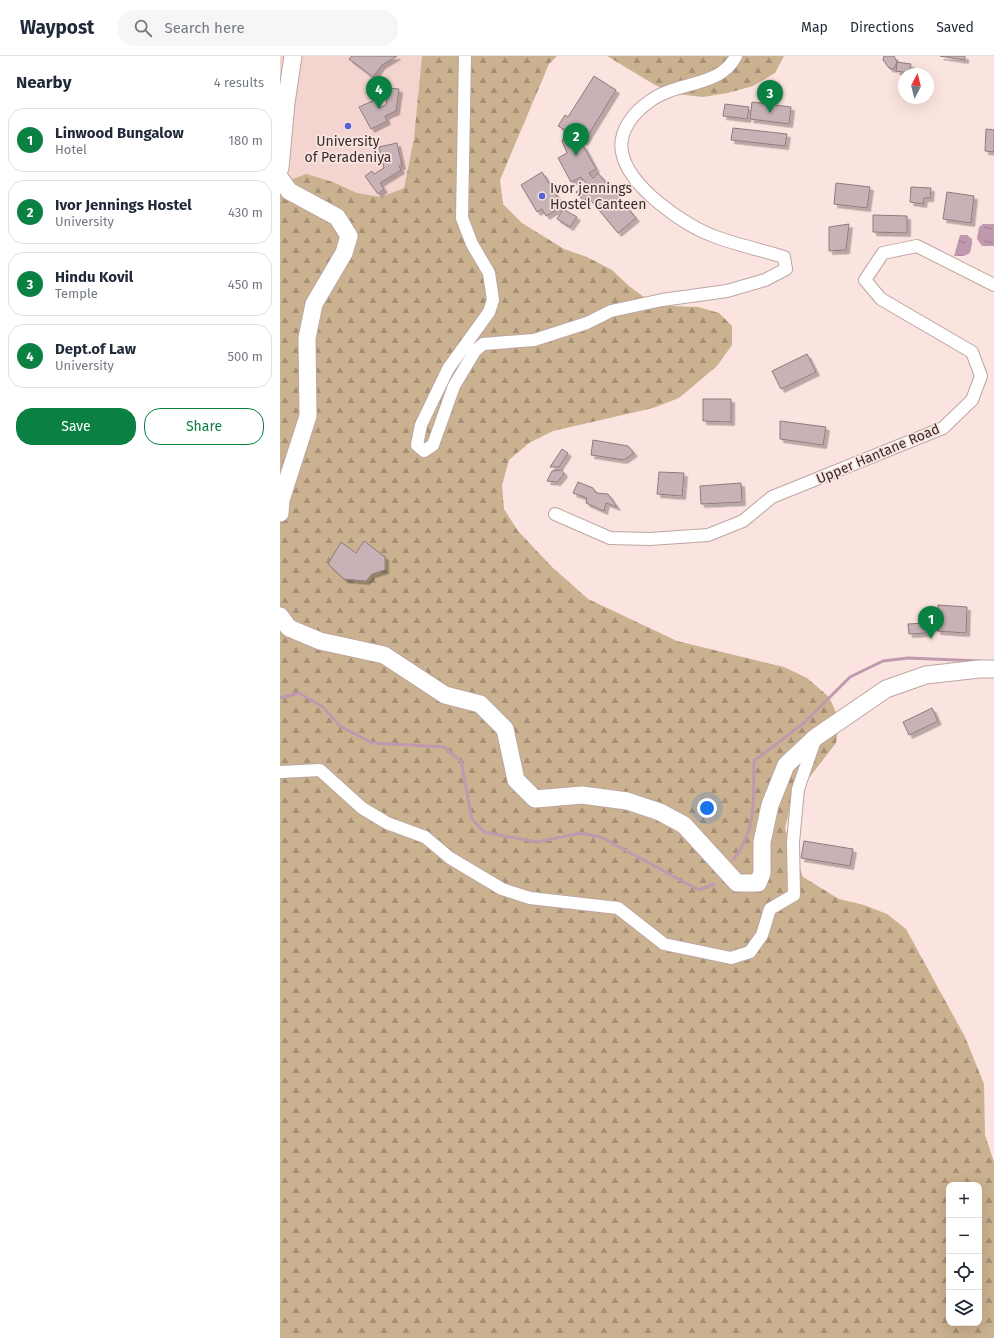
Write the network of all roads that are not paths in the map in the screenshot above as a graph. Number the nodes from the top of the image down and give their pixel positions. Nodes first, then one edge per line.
1 (293, 56) edge
2 (465, 56) edge
3 (736, 56) edge
4 (280, 168) edge
5 (280, 178) edge
6 (994, 285) edge
7 (280, 513) edge
8 (555, 514) dead end
9 (280, 616) edge
10 (994, 669) edge
11 (816, 737) junction
12 (280, 772) edge

1 - 4 street
2 - 3 street
5 - 7 street
6 - 8 street, Upper Hantane Road
9 - 11 street
10 - 11 street
11 - 12 street

